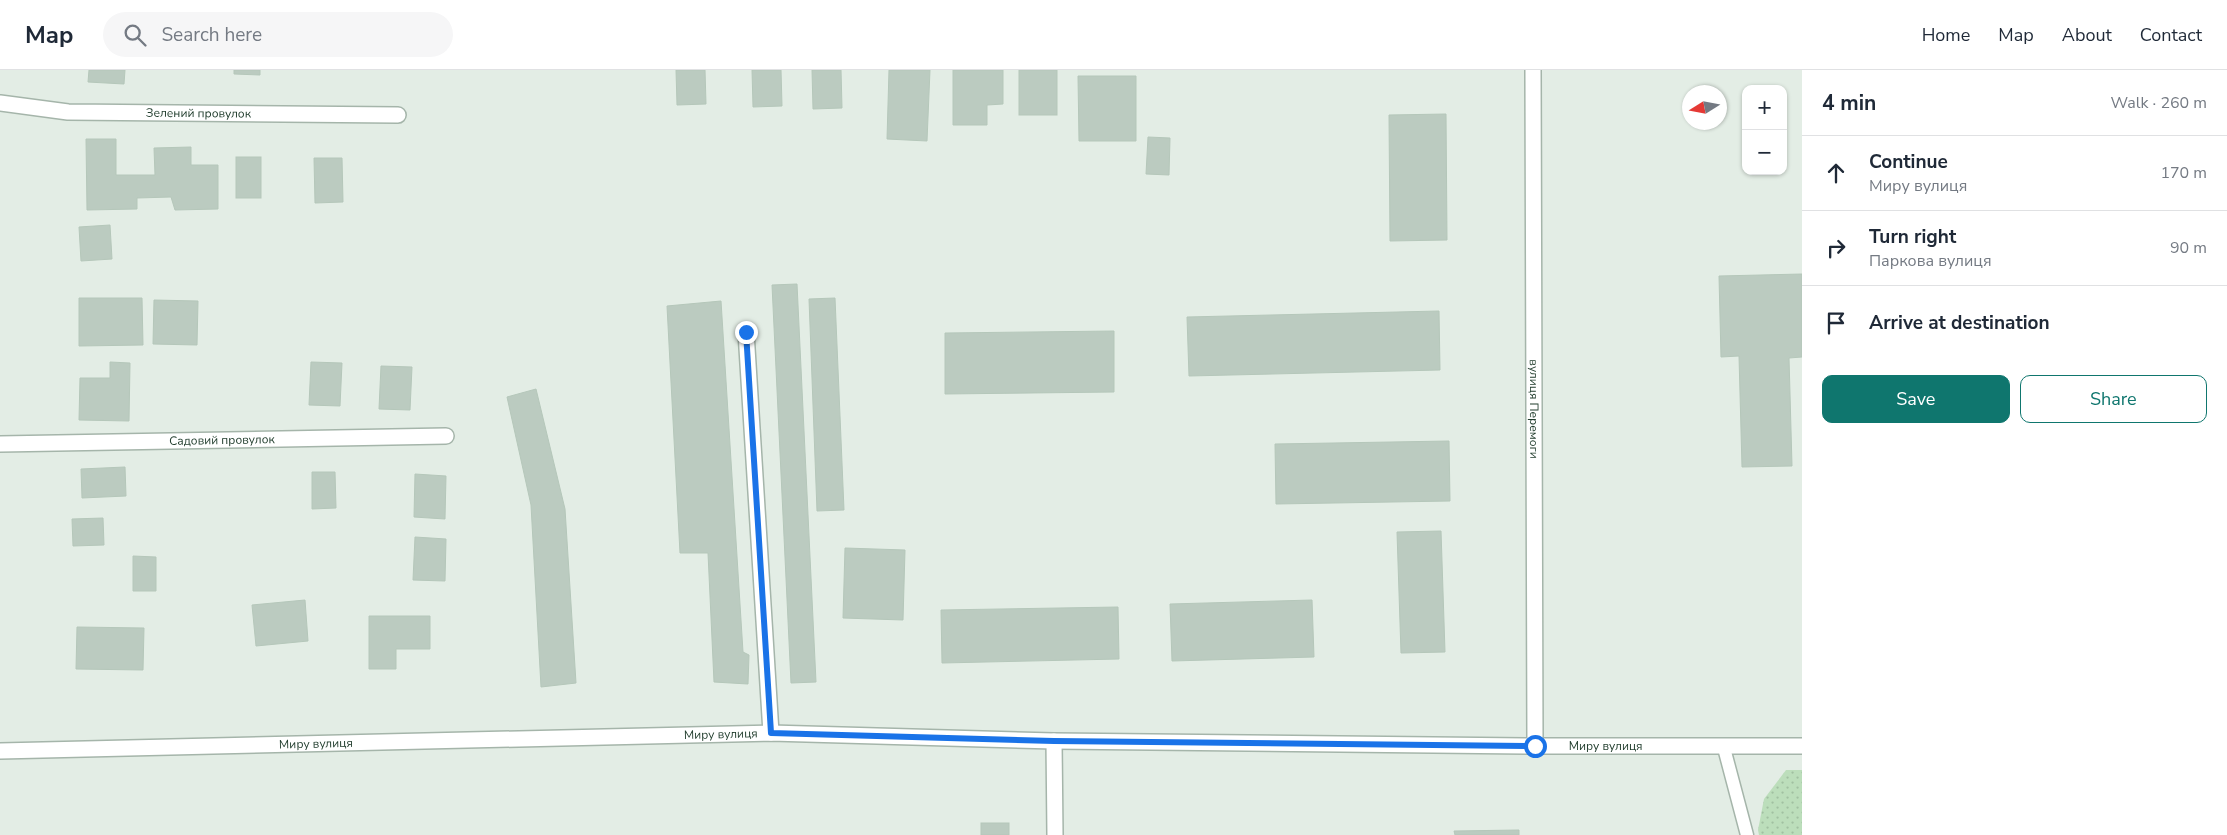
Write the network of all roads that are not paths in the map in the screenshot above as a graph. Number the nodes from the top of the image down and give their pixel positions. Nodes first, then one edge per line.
1 (1532, 70) edge
2 (0, 103) edge
3 (398, 115) dead end
4 (746, 332) dead end
5 (446, 436) dead end
6 (0, 444) edge
7 (771, 733) junction
8 (1054, 741) junction
9 (1535, 746) junction
10 (1802, 746) edge
11 (1724, 748) junction
12 (0, 751) edge
13 (1055, 835) edge
14 (1747, 835) edge

1 - 9 street, вулиця Перемоги
2 - 3 street, Зелений провулок
4 - 7 street
5 - 6 street, Садовий провулок
7 - 8 street, Миру вулиця
7 - 12 street, Миру вулиця
8 - 9 street, Миру вулиця
8 - 13 street
9 - 11 street, Миру вулиця
10 - 11 street, Миру вулиця
11 - 14 lane

